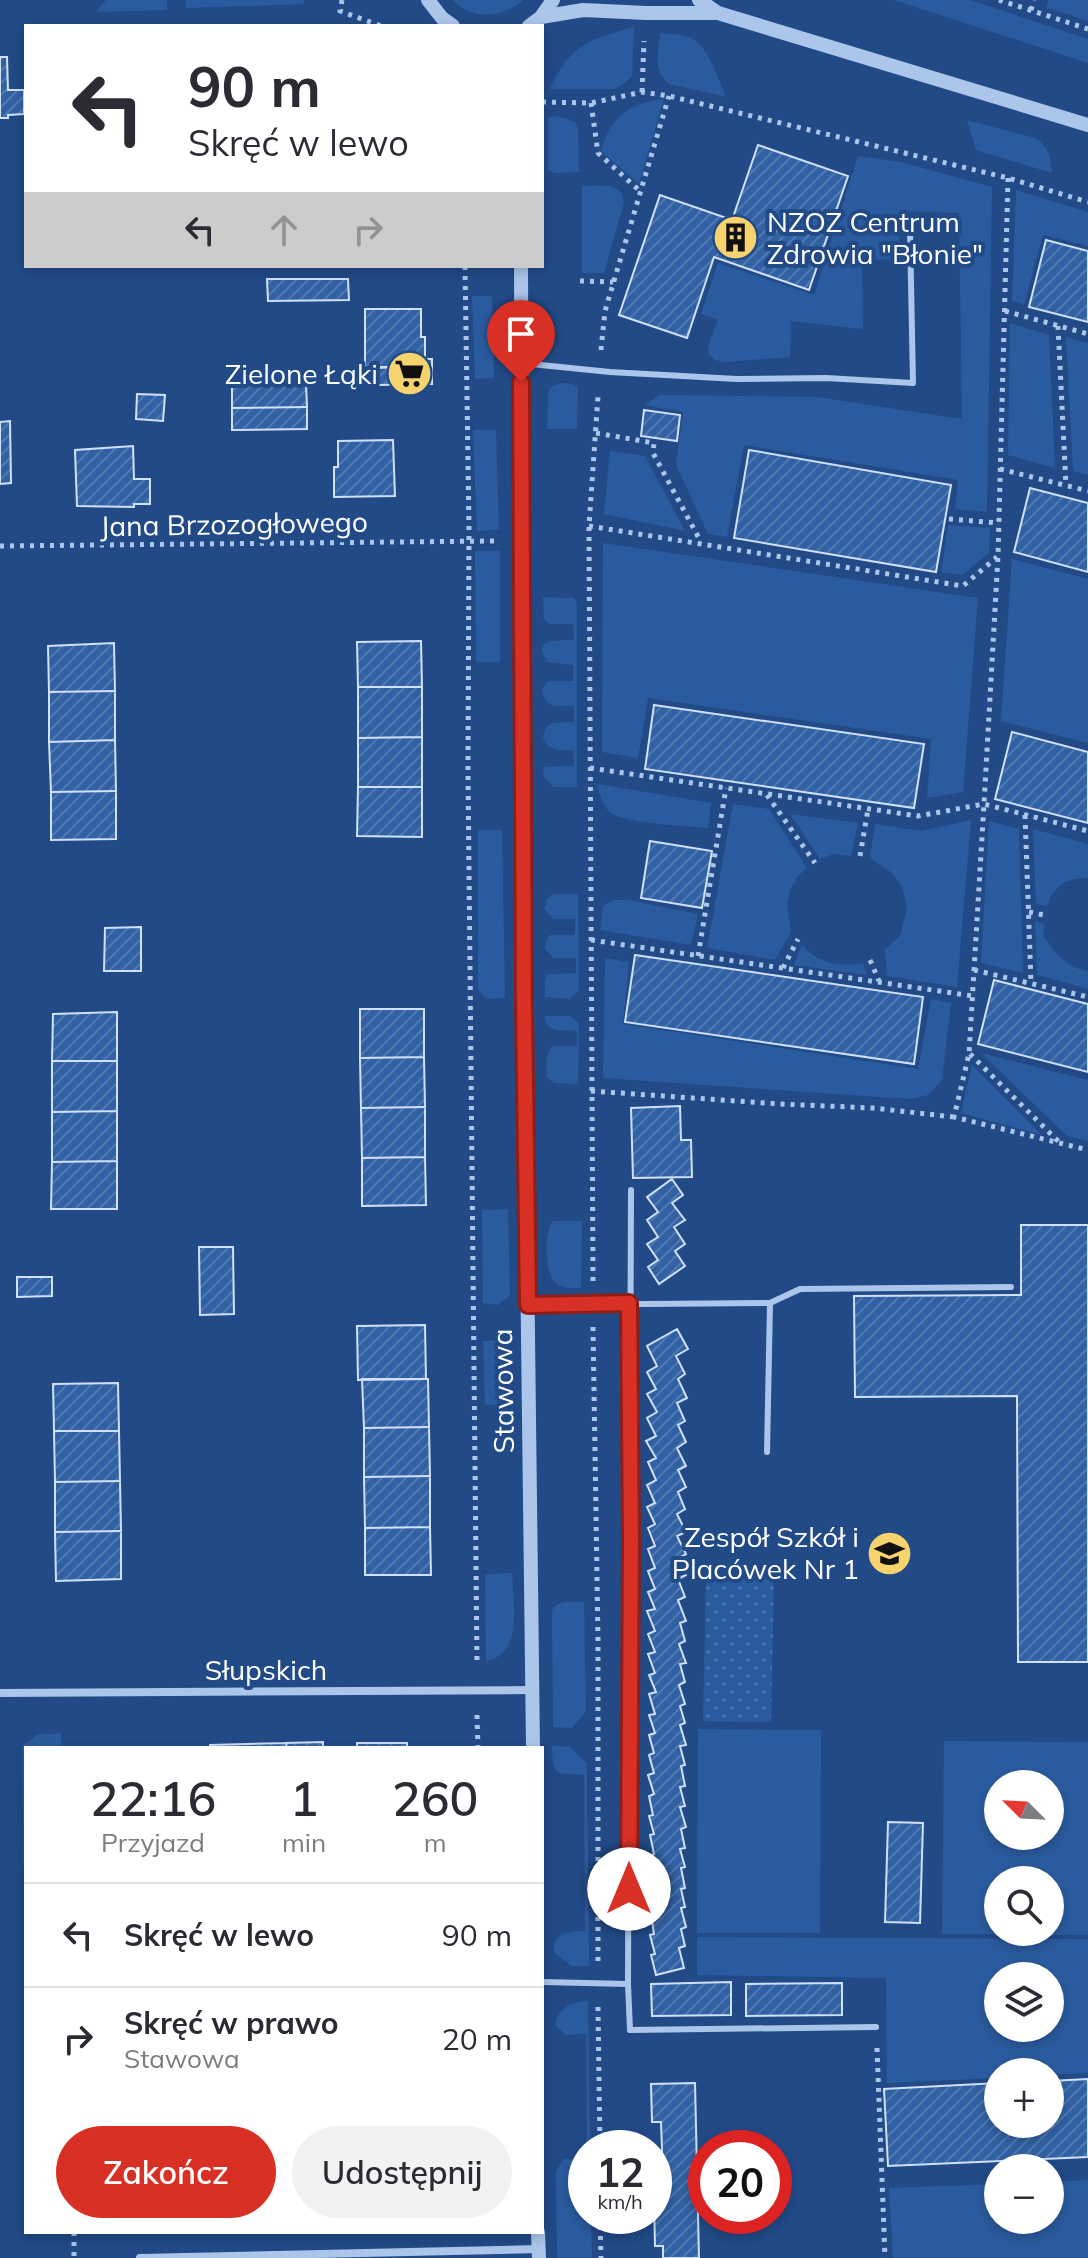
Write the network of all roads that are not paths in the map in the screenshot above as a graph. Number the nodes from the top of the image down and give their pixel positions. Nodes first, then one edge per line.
1 (427, 0) edge
2 (553, 0) edge
3 (699, 0) edge
4 (718, 13) junction
5 (535, 22) edge
6 (450, 24) edge
7 (1088, 125) edge
8 (910, 231) dead end
9 (521, 268) edge
10 (521, 363) junction
11 (631, 1190) dead end
12 (1011, 1287) dead end
13 (629, 1303) junction
14 (770, 1303) junction
15 (528, 1305) junction
16 (767, 1452) dead end
17 (533, 1690) junction
18 (0, 1693) edge
19 (533, 1746) edge
20 (544, 1982) edge
21 (628, 1984) junction
22 (876, 2027) road end
23 (538, 2234) edge
24 (539, 2254) edge
25 (140, 2258) edge

1 - 6 street
2 - 5 street
3 - 4 street
4 - 5 street
4 - 7 street
8 - 10 lane
9 - 10 street, Stawowa
10 - 15 street, Stawowa
11 - 13 lane
12 - 14 lane
13 - 14 lane
13 - 15 lane
13 - 21 lane
14 - 16 lane
15 - 17 street, Stawowa
17 - 18 street, Słupskich
17 - 19 street, Stawowa
20 - 21 lane
21 - 22 lane
23 - 24 street
24 - 25 street

